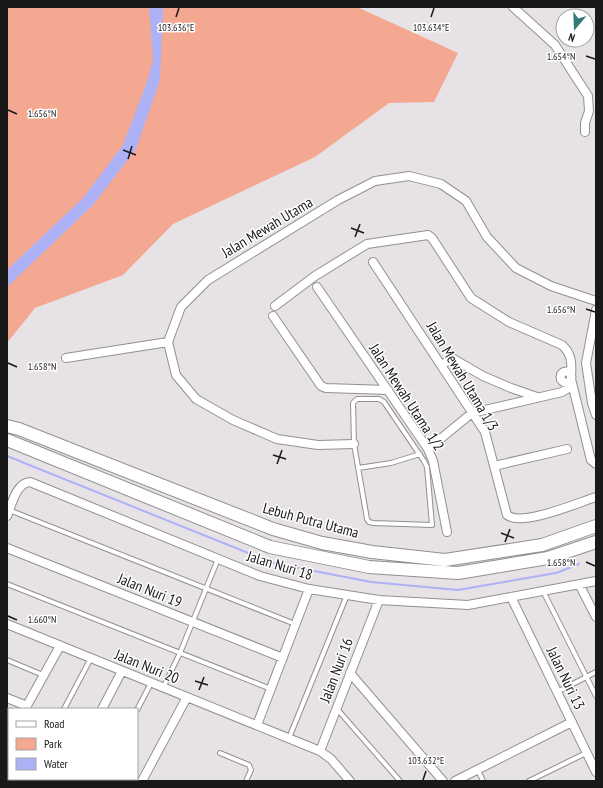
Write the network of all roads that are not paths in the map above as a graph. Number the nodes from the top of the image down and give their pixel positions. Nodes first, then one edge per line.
1 (513, 7) edge
2 (585, 132) dead end
3 (373, 262) dead end
4 (317, 287) dead end
5 (596, 302) edge
6 (275, 306) dead end
7 (596, 310) edge
8 (273, 316) dead end
9 (168, 342) junction
10 (568, 351) junction
11 (66, 358) dead end
12 (442, 365) junction
13 (561, 376) junction
14 (571, 379) junction
15 (388, 390) junction
16 (554, 393) junction
17 (538, 397) junction
18 (472, 413) junction
19 (596, 415) edge
20 (7, 426) edge
21 (8, 443) edge
22 (354, 444) junction
23 (428, 449) junction
24 (567, 449) dead end
25 (420, 454) junction
26 (596, 464) edge
27 (494, 466) junction
28 (358, 468) junction
29 (596, 497) edge
30 (8, 513) edge
31 (596, 526) edge
32 (446, 532) dead end
33 (596, 542) edge
34 (7, 548) edge
35 (218, 558) junction
36 (596, 582) edge
37 (7, 584) edge
38 (580, 584) junction
39 (206, 589) junction
40 (309, 589) junction
41 (543, 591) junction
42 (347, 595) junction
43 (511, 597) junction
44 (378, 600) junction
45 (596, 617) edge
46 (192, 622) junction
47 (7, 624) edge
48 (296, 624) junction
49 (60, 646) junction
50 (180, 653) junction
51 (91, 658) junction
52 (283, 658) junction
53 (7, 660) edge
54 (122, 671) junction
55 (596, 672) edge
56 (350, 673) junction
57 (43, 675) junction
58 (587, 677) junction
59 (151, 683) junction
60 (164, 688) junction
61 (271, 689) junction
62 (557, 692) junction
63 (596, 696) edge
64 (7, 698) edge
65 (187, 698) junction
66 (26, 707) edge
67 (65, 708) edge
68 (103, 708) edge
69 (138, 708) edge
70 (336, 708) junction
71 (572, 722) junction
72 (257, 725) junction
73 (289, 738) junction
74 (320, 751) junction
75 (587, 752) junction
76 (220, 753) dead end
77 (478, 770) junction
78 (596, 772) edge
79 (142, 781) edge
80 (246, 781) edge
81 (350, 781) edge
82 (400, 781) edge
83 (443, 781) edge
84 (455, 781) edge
85 (483, 781) edge
86 (529, 781) edge

1 - 2 street
3 - 12 street, Jalan Mewah Utama 1/3
4 - 15 street, Jalan Mewah Utama 1/2
5 - 9 street, Jalan Mewah Utama
6 - 10 street
7 - 19 street
8 - 15 street
9 - 11 street
9 - 22 street
10 - 13 street
10 - 14 street
12 - 17 street
12 - 18 street, Jalan Mewah Utama 1/3
13 - 14 street
13 - 16 street
14 - 16 street
14 - 26 street
15 - 23 street, Jalan Mewah Utama 1/2
16 - 17 street
17 - 18 street
18 - 23 street
18 - 27 street, Jalan Mewah Utama 1/3
20 - 31 main road, Lebuh Putra Utama
21 - 33 main road
22 - 25 lane
22 - 28 lane
23 - 32 street, Jalan Mewah Utama 1/2
24 - 27 street
25 - 28 lane
25 - 28 lane
27 - 29 street, Jalan Mewah Utama 1/3
30 - 35 street, Jalan Nuri 18
30 - 39 lane
34 - 46 street, Jalan Nuri 19
35 - 39 lane
35 - 40 street, Jalan Nuri 18
36 - 38 street, Jalan Nuri 18
37 - 50 lane
38 - 41 street, Jalan Nuri 18
38 - 45 street
39 - 46 lane
39 - 48 lane
40 - 42 street, Jalan Nuri 18
40 - 48 street
41 - 43 street, Jalan Nuri 18
41 - 58 lane
42 - 44 street, Jalan Nuri 18
42 - 73 lane
43 - 44 street, Jalan Nuri 18
43 - 62 street, Jalan Nuri 13
44 - 56 street, Jalan Nuri 16
46 - 50 lane
46 - 52 street, Jalan Nuri 19
47 - 49 street, Jalan Nuri 20
48 - 52 street
49 - 51 street, Jalan Nuri 20
49 - 57 street
50 - 60 lane
50 - 61 lane
51 - 54 street, Jalan Nuri 20
51 - 67 lane
52 - 61 street
53 - 57 lane
54 - 59 street, Jalan Nuri 20
54 - 68 street
55 - 58 lane
56 - 70 street, Jalan Nuri 16
56 - 83 street
57 - 66 street
58 - 62 lane
58 - 63 lane
59 - 60 street, Jalan Nuri 20
59 - 69 lane
60 - 65 street, Jalan Nuri 20
61 - 72 street
62 - 71 street, Jalan Nuri 13
64 - 66 street
65 - 72 street, Jalan Nuri 20
65 - 79 street
70 - 74 street, Jalan Nuri 16
70 - 82 lane
71 - 75 street, Jalan Nuri 13
71 - 77 street
72 - 73 street, Jalan Nuri 20
73 - 74 street, Jalan Nuri 20
74 - 81 street, Jalan Nuri 20
75 - 78 street, Jalan Nuri 13
75 - 86 lane
76 - 80 lane
77 - 84 street
77 - 85 lane

